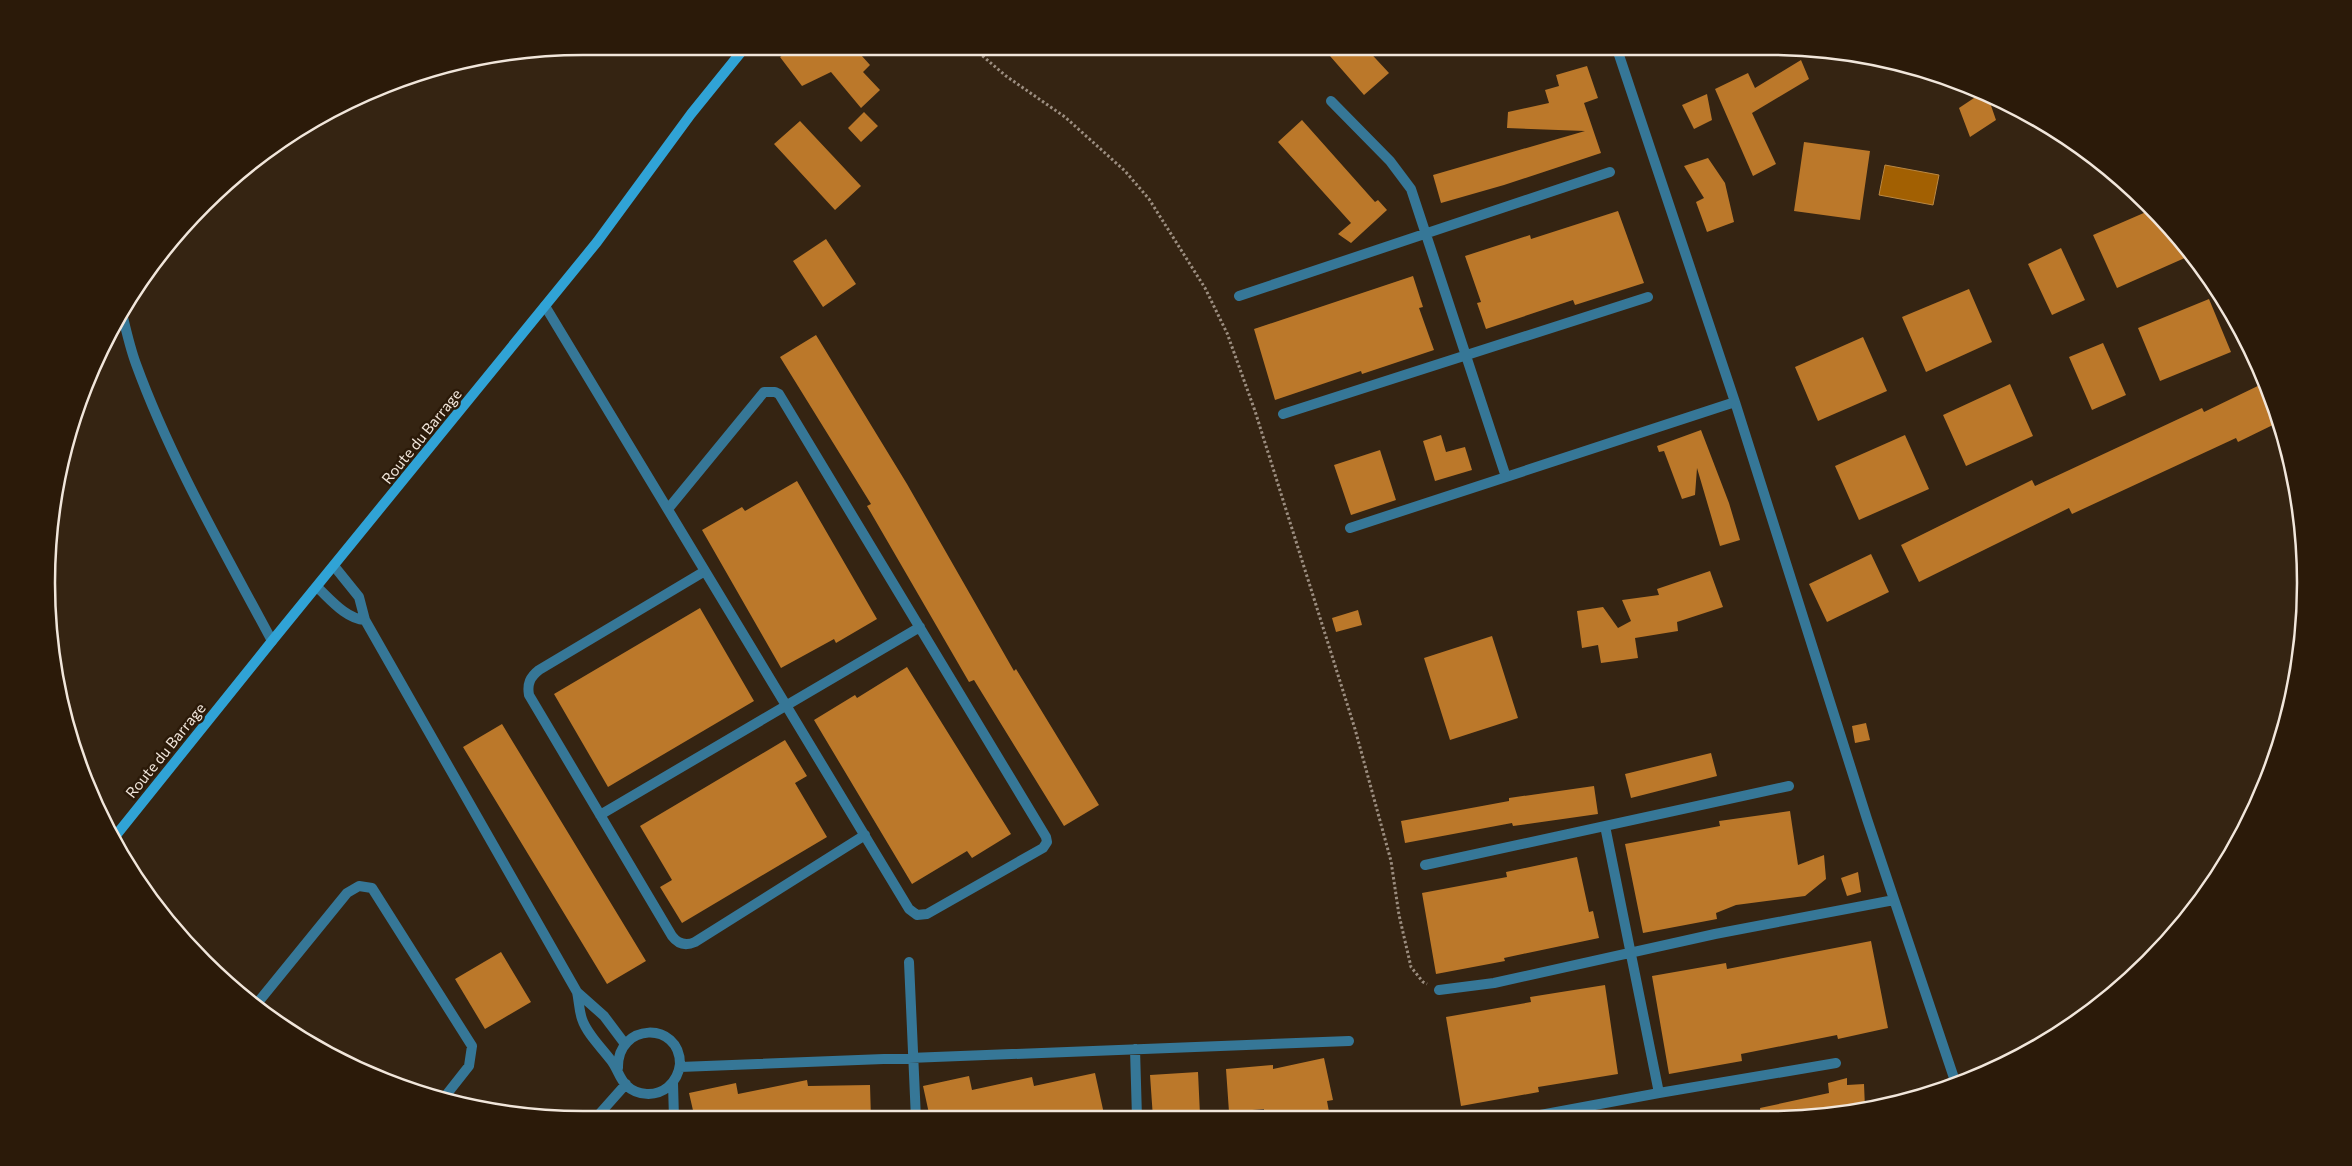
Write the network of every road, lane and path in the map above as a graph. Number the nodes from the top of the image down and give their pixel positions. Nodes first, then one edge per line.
1 (739, 55) edge
2 (982, 55) edge
3 (1619, 55) edge
4 (1330, 101) dead end
5 (1610, 172) dead end
6 (1426, 234) junction
7 (1239, 296) dead end
8 (1648, 297) dead end
9 (545, 306) junction
10 (124, 322) edge
11 (1466, 355) junction
12 (1735, 402) junction
13 (1283, 414) dead end
14 (1506, 477) junction
15 (668, 510) junction
16 (1350, 528) dead end
17 (334, 566) junction
18 (705, 571) junction
19 (317, 587) junction
20 (365, 620) junction
21 (920, 627) junction
22 (272, 640) junction
23 (786, 705) junction
24 (1789, 786) dead end
25 (600, 815) junction
26 (1605, 826) junction
27 (118, 833) edge
28 (865, 835) junction
29 (1425, 865) dead end
30 (1894, 900) junction
31 (1631, 952) junction
32 (909, 962) dead end
33 (1439, 990) joint
34 (578, 992) junction
35 (260, 1000) edge
36 (1349, 1040) dead end
37 (625, 1044) junction
38 (1135, 1049) junction
39 (913, 1057) junction
40 (1836, 1063) dead end
41 (680, 1067) junction
42 (618, 1068) junction
43 (1954, 1077) edge
44 (673, 1083) junction
45 (626, 1084) junction
46 (447, 1093) edge
47 (1659, 1093) junction
48 (602, 1111) edge
49 (674, 1111) edge
50 (916, 1111) edge
51 (1137, 1111) edge
52 (1562, 1111) edge

1 - 9 main road, Route du Barrage
2 - 33 path
3 - 12 street
4 - 6 street
5 - 6 street
6 - 7 street
6 - 11 street
8 - 11 street
9 - 15 street
9 - 17 main road, Route du Barrage
10 - 22 street
11 - 13 street
11 - 14 street
12 - 14 street
12 - 30 street
14 - 16 street
15 - 18 street
15 - 21 street
17 - 19 main road, Route du Barrage
17 - 20 street
18 - 23 street
18 - 25 street
19 - 20 street
19 - 22 main road, Route du Barrage
20 - 34 street
21 - 23 street
21 - 28 street
22 - 27 main road, Route du Barrage
23 - 25 street
23 - 28 street
24 - 26 street
25 - 28 street
26 - 29 street
26 - 31 street
30 - 31 street
30 - 43 street
31 - 33 street
31 - 47 street
32 - 39 street
34 - 37 street
34 - 42 street
35 - 46 street
36 - 38 street
37 - 41 street
37 - 42 street
38 - 39 street
38 - 51 street
39 - 41 street
39 - 50 street
40 - 47 street
41 - 44 street
42 - 45 street
44 - 45 street
44 - 49 street
45 - 48 street
47 - 52 street

